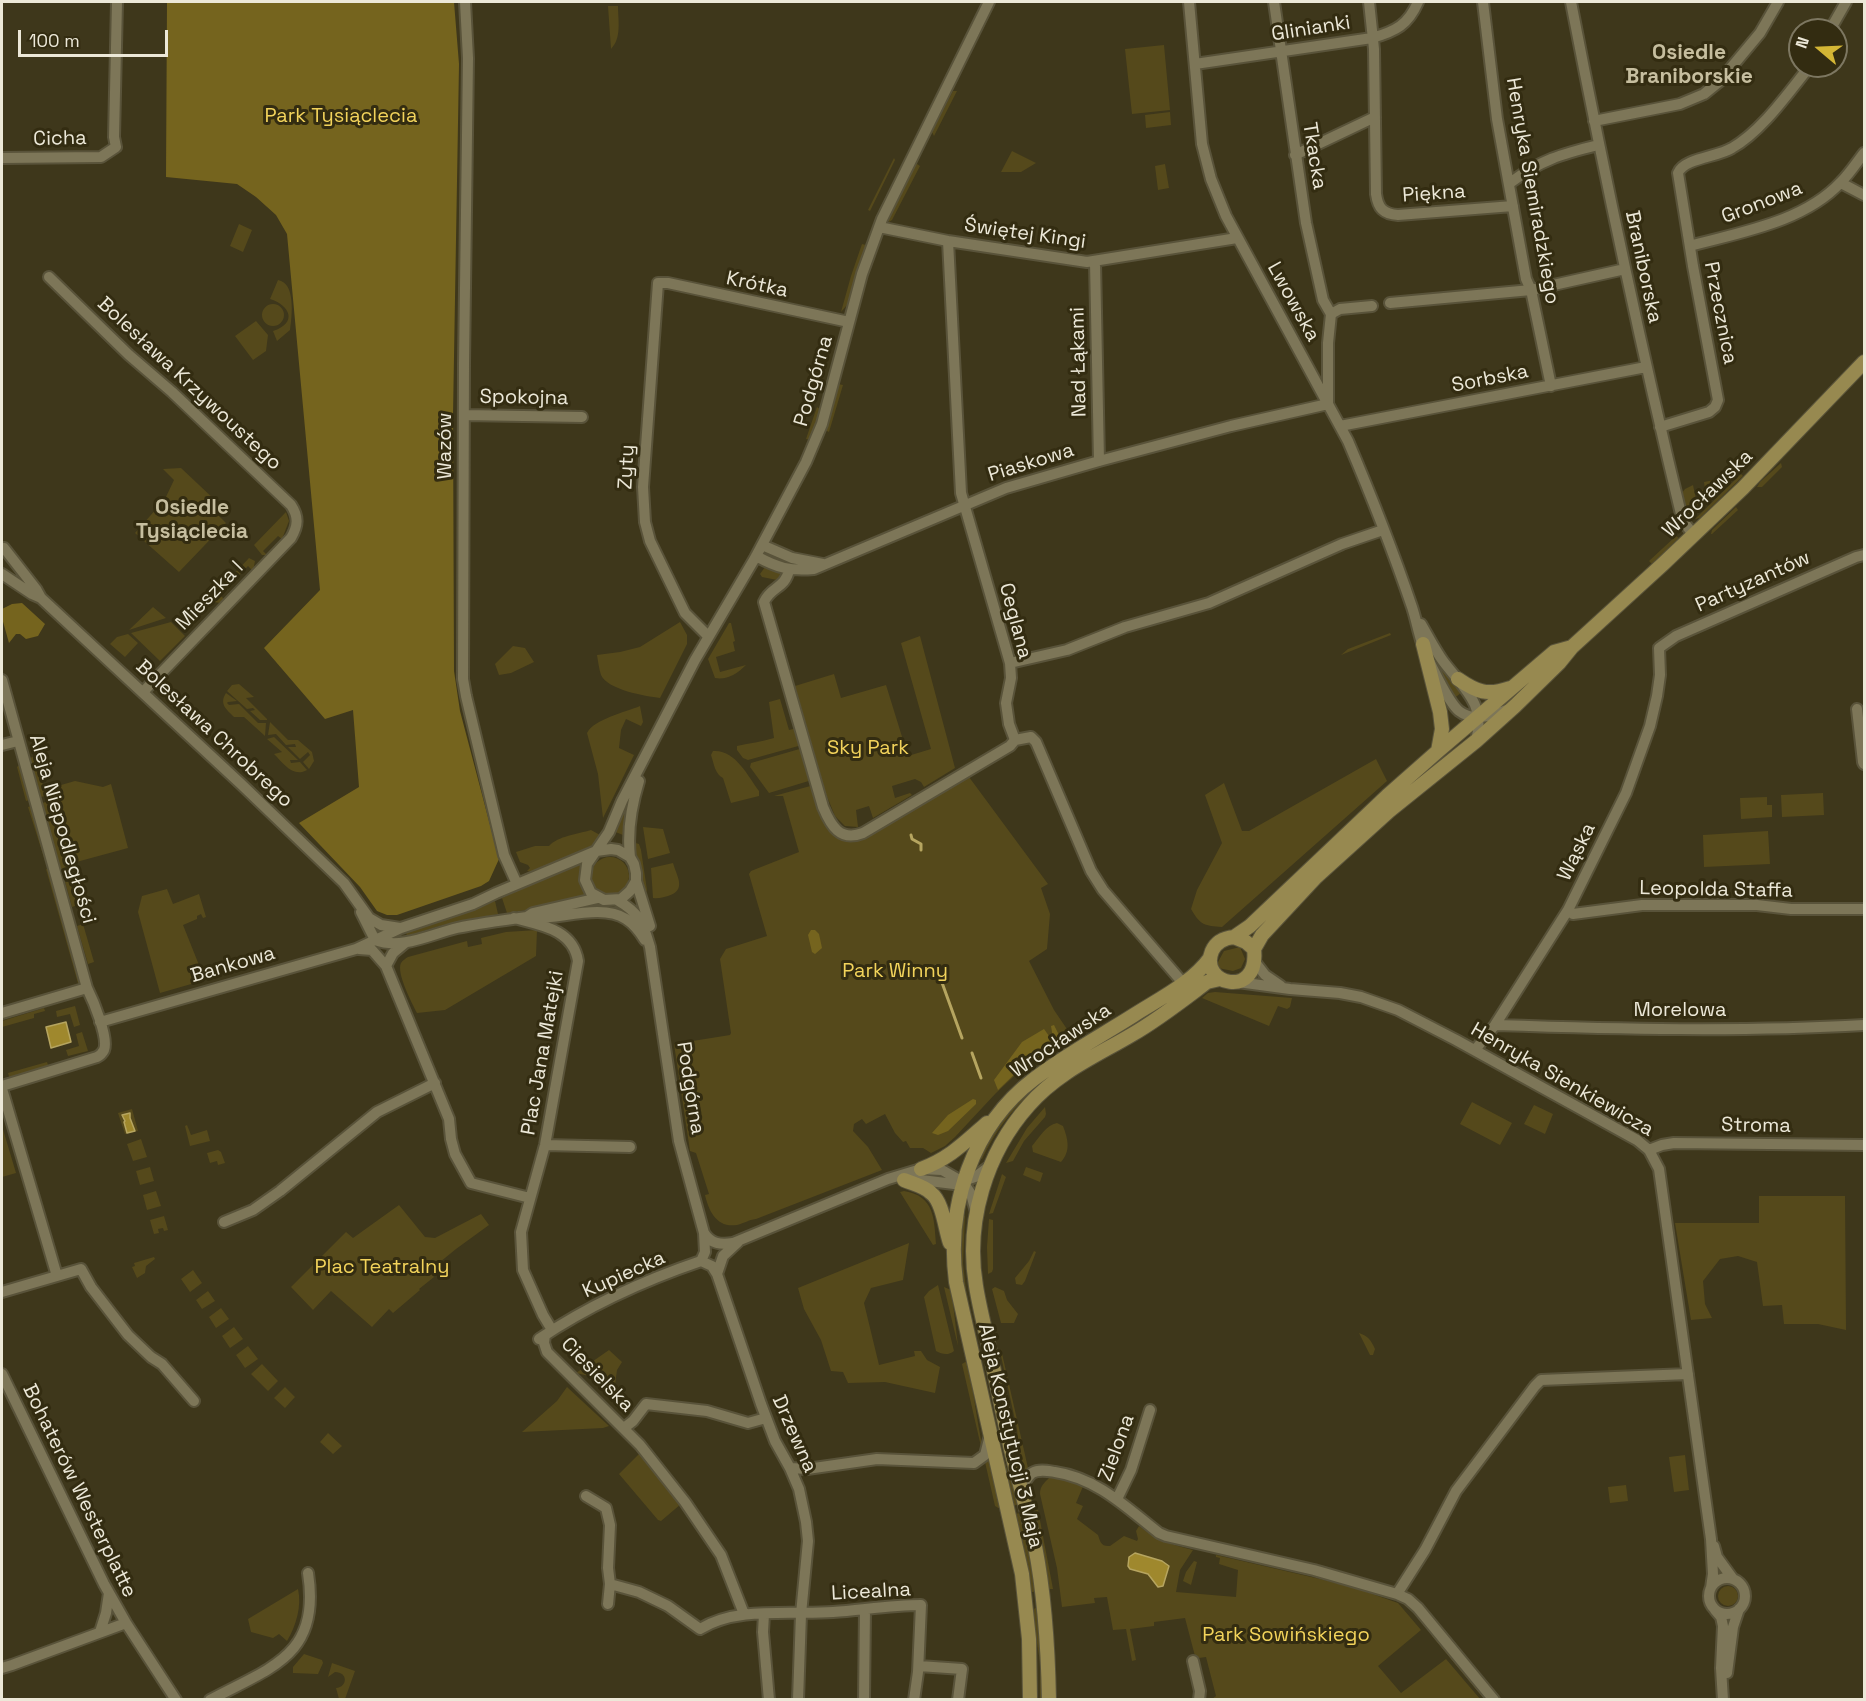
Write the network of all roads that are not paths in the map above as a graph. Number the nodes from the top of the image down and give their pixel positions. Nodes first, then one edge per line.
1 (117, 2) edge
2 (465, 2) edge
3 (989, 2) edge
4 (1189, 2) edge
5 (1274, 2) edge
6 (1369, 2) edge
7 (1418, 2) edge
8 (1483, 2) edge
9 (1571, 2) edge
10 (1778, 2) edge
11 (1846, 2) edge
12 (1837, 18) edge
13 (1372, 38) junction
14 (1280, 52) junction
15 (1194, 64) junction
16 (1800, 78) edge
17 (1375, 117) junction
18 (1594, 121) junction
19 (1598, 145) junction
20 (1864, 153) edge
21 (1295, 155) junction
22 (2, 158) edge
23 (1509, 183) junction
24 (1841, 183) junction
25 (1864, 195) edge
26 (1513, 206) junction
27 (879, 227) junction
28 (1237, 238) junction
29 (948, 241) junction
30 (1690, 246) junction
31 (1095, 262) junction
32 (1625, 269) junction
33 (49, 277) dead end
34 (658, 283) joint
35 (1531, 290) junction
36 (1390, 303) dead end
37 (1372, 306) dead end
38 (1331, 314) junction
39 (849, 322) junction
40 (1864, 362) edge
41 (1646, 367) junction
42 (1551, 386) junction
43 (1328, 404) junction
44 (464, 415) junction
45 (582, 417) dead end
46 (1340, 426) junction
47 (1660, 428) junction
48 (1099, 460) junction
49 (964, 505) junction
50 (298, 522) joint
51 (1383, 530) junction
52 (1694, 535) junction
53 (3, 545) edge
54 (762, 545) junction
55 (1864, 555) edge
56 (756, 556) junction
57 (2, 561) edge
58 (823, 564) junction
59 (789, 570) junction
60 (2, 574) edge
61 (14, 582) junction
62 (2, 583) edge
63 (41, 598) junction
64 (1413, 608) junction
65 (708, 636) junction
66 (1423, 644) junction
67 (1572, 647) junction
68 (1659, 648) joint
69 (1010, 663) junction
70 (1458, 679) junction
71 (2, 680) edge
72 (1514, 686) junction
73 (143, 692) junction
74 (1515, 706) junction
75 (1857, 709) dead end
76 (1479, 717) junction
77 (1015, 740) junction
78 (18, 741) junction
79 (1476, 741) junction
80 (2, 745) edge
81 (1437, 751) junction
82 (646, 757) junction
83 (1864, 764) edge
84 (596, 851) junction
85 (630, 858) junction
86 (636, 881) junction
87 (517, 884) junction
88 (598, 898) junction
89 (617, 900) junction
90 (357, 902) junction
91 (1864, 909) edge
92 (1568, 910) junction
93 (527, 917) junction
94 (514, 918) junction
95 (401, 928) junction
96 (1234, 938) junction
97 (375, 940) junction
98 (405, 942) junction
99 (650, 948) junction
100 (356, 949) junction
101 (1254, 955) junction
102 (1210, 958) junction
103 (386, 966) junction
104 (1220, 979) junction
105 (1183, 982) junction
106 (1238, 982) junction
107 (87, 988) junction
108 (1290, 989) junction
109 (2, 1012) edge
110 (100, 1022) junction
111 (1495, 1025) junction
112 (1864, 1025) edge
113 (1475, 1050) junction
114 (435, 1083) junction
115 (2, 1087) edge
116 (1006, 1105) junction
117 (545, 1145) junction
118 (1864, 1145) edge
119 (630, 1147) dead end
120 (1649, 1150) junction
121 (990, 1166) junction
122 (921, 1168) junction
123 (888, 1179) junction
124 (904, 1180) junction
125 (963, 1182) junction
126 (981, 1192) joint
127 (530, 1198) junction
128 (976, 1214) junction
129 (224, 1222) dead end
130 (704, 1233) junction
131 (743, 1238) junction
132 (953, 1253) junction
133 (701, 1261) junction
134 (717, 1274) junction
135 (57, 1276) junction
136 (2, 1292) edge
137 (545, 1335) junction
138 (2, 1374) edge
139 (1688, 1374) junction
140 (194, 1401) dead end
141 (1150, 1410) dead end
142 (766, 1418) junction
143 (624, 1428) junction
144 (990, 1435) junction
145 (790, 1468) junction
146 (1021, 1489) junction
147 (586, 1496) dead end
148 (1117, 1499) junction
149 (1711, 1539) junction
150 (308, 1573) dead end
151 (1733, 1579) junction
152 (610, 1584) junction
153 (1711, 1588) junction
154 (109, 1593) junction
155 (1397, 1594) junction
156 (1044, 1598) junction
157 (1024, 1600) junction
158 (608, 1604) dead end
159 (865, 1609) junction
160 (1740, 1609) junction
161 (1715, 1610) junction
162 (744, 1614) junction
163 (764, 1614) junction
164 (801, 1614) junction
165 (126, 1623) junction
166 (100, 1632) junction
167 (1193, 1661) dead end
168 (919, 1666) junction
169 (2, 1668) edge
170 (1723, 1695) edge
171 (176, 1700) edge
172 (210, 1700) edge
173 (769, 1700) edge
174 (798, 1700) edge
175 (864, 1700) edge
176 (914, 1700) edge
177 (958, 1700) edge
178 (1030, 1700) edge
179 (1049, 1700) edge
180 (1199, 1700) edge
181 (1494, 1700) edge

1 - 22 street, Cicha
2 - 44 street, Wazów
3 - 27 street, Podgórna
4 - 15 street, Lwowska
5 - 14 street, Tkacka
6 - 13 street, Piękna
7 - 13 street, Glinianki
8 - 23 street, Henryka Siemiradzkiego
9 - 18 street, Braniborska
10 - 18 street
11 - 12 street
13 - 14 street, Glinianki
13 - 17 street, Piękna
14 - 15 street, Glinianki
14 - 21 street, Tkacka
15 - 28 street, Lwowska
16 - 30 street, Przecznica
17 - 21 street
17 - 26 street, Piękna
18 - 19 street, Braniborska
19 - 23 street
19 - 32 street, Braniborska
20 - 24 street, Gronowa
21 - 38 street, Tkacka
23 - 26 street, Henryka Siemiradzkiego
24 - 25 street
24 - 30 street, Gronowa
26 - 35 street, Henryka Siemiradzkiego
27 - 29 street, Świętej Kingi
27 - 39 street, Podgórna
28 - 31 street, Świętej Kingi
28 - 43 street, Lwowska
29 - 31 street, Świętej Kingi
29 - 49 street, Ceglana
30 - 47 street, Przecznica
31 - 48 street, Nad Łąkami
32 - 35 street
32 - 41 street, Braniborska
33 - 50 street, Bolesława Krzywoustego
34 - 39 street, Krótka
34 - 65 street, Zyty
35 - 36 street
35 - 42 street, Henryka Siemiradzkiego
37 - 38 street
38 - 43 street
39 - 54 street, Podgórna
40 - 52 main road, Wrocławska
41 - 42 street, Sorbska
41 - 47 street, Braniborska
42 - 46 street, Sorbska
43 - 46 street, Lwowska
43 - 48 street, Piaskowa
44 - 45 street, Spokojna
44 - 87 street, Wazów
46 - 51 street, Lwowska
47 - 52 street, Braniborska
48 - 49 street, Piaskowa
49 - 58 street, Piaskowa
49 - 69 street, Ceglana
50 - 73 street, Mieszka I
51 - 64 street, Lwowska
51 - 69 street
52 - 67 main road, Wrocławska
53 - 57 street
53 - 63 street, Bolesława Chrobrego
54 - 56 street, Podgórna
54 - 58 street
55 - 68 street, Partyzantów
56 - 59 street, Piaskowa
56 - 65 street, Podgórna
58 - 59 street, Piaskowa
59 - 77 street
60 - 61 street, Bolesława Chrobrego
61 - 62 street
61 - 63 street, Bolesława Chrobrego
63 - 73 street, Bolesława Chrobrego
64 - 66 street, Lwowska
64 - 70 street, Lwowska
65 - 82 street, Podgórna
66 - 76 street, Lwowska
66 - 81 main road
67 - 72 main road, Wrocławska
67 - 74 main road, Wrocławska
68 - 92 street, Wąska
69 - 77 street, Ceglana
70 - 72 main road
70 - 76 street, Lwowska
71 - 78 street, Aleja Niepodległości
72 - 76 main road, Wrocławska
73 - 90 street, Bolesława Chrobrego
74 - 76 street, Wrocławska
74 - 79 main road, Wrocławska
75 - 83 street
76 - 79 street
76 - 81 main road, Wrocławska
77 - 105 street
78 - 80 street
78 - 107 street, Aleja Niepodległości
79 - 101 main road, Wrocławska
81 - 96 main road, Wrocławska
82 - 84 street, Podgórna
82 - 85 street, Podgórna
84 - 85 street
84 - 87 street, Bankowa
84 - 88 street
85 - 86 street
86 - 89 street
86 - 99 street, Podgórna
87 - 95 street, Bankowa
88 - 89 street
88 - 93 street
89 - 99 street, Podgórna
90 - 95 street, Bolesława Chrobrego
90 - 97 street, Bolesława Chrobrego
91 - 92 street, Leopolda Staffa
92 - 111 street, Wąska
93 - 94 street
93 - 99 street
94 - 98 street
94 - 117 street, Plac Jana Matejki
95 - 97 street, Bankowa
96 - 101 main road
96 - 102 main road
97 - 98 street
97 - 100 street, Bankowa
98 - 103 street
99 - 130 street, Podgórna
100 - 103 street
100 - 110 street, Bankowa
101 - 106 main road
101 - 108 street, Henryka Sienkiewicza
102 - 104 main road
102 - 105 main road, Wrocławska
103 - 114 street
104 - 106 main road
104 - 121 main road, Wrocławska
105 - 116 main road, Wrocławska
106 - 108 street, Henryka Sienkiewicza
107 - 109 street
107 - 110 street, Aleja Niepodległości
108 - 113 street, Henryka Sienkiewicza
110 - 115 street, Aleja Niepodległości
111 - 112 street, Morelowa
111 - 113 street, Wąska
113 - 120 street, Henryka Sienkiewicza
114 - 127 street
114 - 129 street
115 - 135 street
116 - 122 main road
116 - 125 main road, Wrocławska
117 - 119 street
117 - 127 street, Plac Jana Matejki
118 - 120 street, Stroma
120 - 139 street, Henryka Sienkiewicza
121 - 125 street, Wrocławska
121 - 126 main road, Wrocławska
122 - 123 street
122 - 125 street
123 - 124 street
123 - 131 street
124 - 125 street
124 - 132 main road
125 - 128 street
125 - 132 main road, Aleja Konstytucji 3 Maja
126 - 128 main road, Aleja Konstytucji 3 Maja
127 - 137 street, Plac Jana Matejki
128 - 146 main road, Aleja Konstytucji 3 Maja
130 - 131 street
130 - 133 street
131 - 134 street
132 - 144 main road, Aleja Konstytucji 3 Maja
133 - 134 street
133 - 137 street, Kupiecka
134 - 142 street, Drzewna
135 - 136 street
135 - 140 street
137 - 143 street, Ciesielska
138 - 154 street, Bohaterów Westerplatte
139 - 149 street, Henryka Sienkiewicza
139 - 155 street
141 - 148 street, Zielona
142 - 143 street, Ciesielska
142 - 145 street, Drzewna
143 - 162 street
144 - 145 street
144 - 157 main road, Aleja Konstytucji 3 Maja
145 - 164 street, Drzewna
146 - 148 street
146 - 156 main road, Aleja Konstytucji 3 Maja
147 - 152 street
148 - 155 street
149 - 151 street, Henryka Sienkiewicza
149 - 153 street, Henryka Sienkiewicza
150 - 172 street
151 - 153 street
151 - 160 street
152 - 158 street
152 - 162 street, Licealna
153 - 161 street
154 - 165 street, Bohaterów Westerplatte
154 - 166 street
155 - 181 street
156 - 157 main road
156 - 179 main road, Aleja Konstytucji 3 Maja
157 - 178 main road, Aleja Konstytucji 3 Maja
159 - 164 street, Licealna
159 - 168 street, Licealna
159 - 175 street
160 - 161 street
160 - 170 street
161 - 170 street
162 - 163 street, Licealna
163 - 164 street, Licealna
163 - 173 street
164 - 174 street, Drzewna
165 - 166 street
165 - 171 street, Bohaterów Westerplatte
166 - 169 street
167 - 180 street
168 - 176 street, Licealna
168 - 177 street

